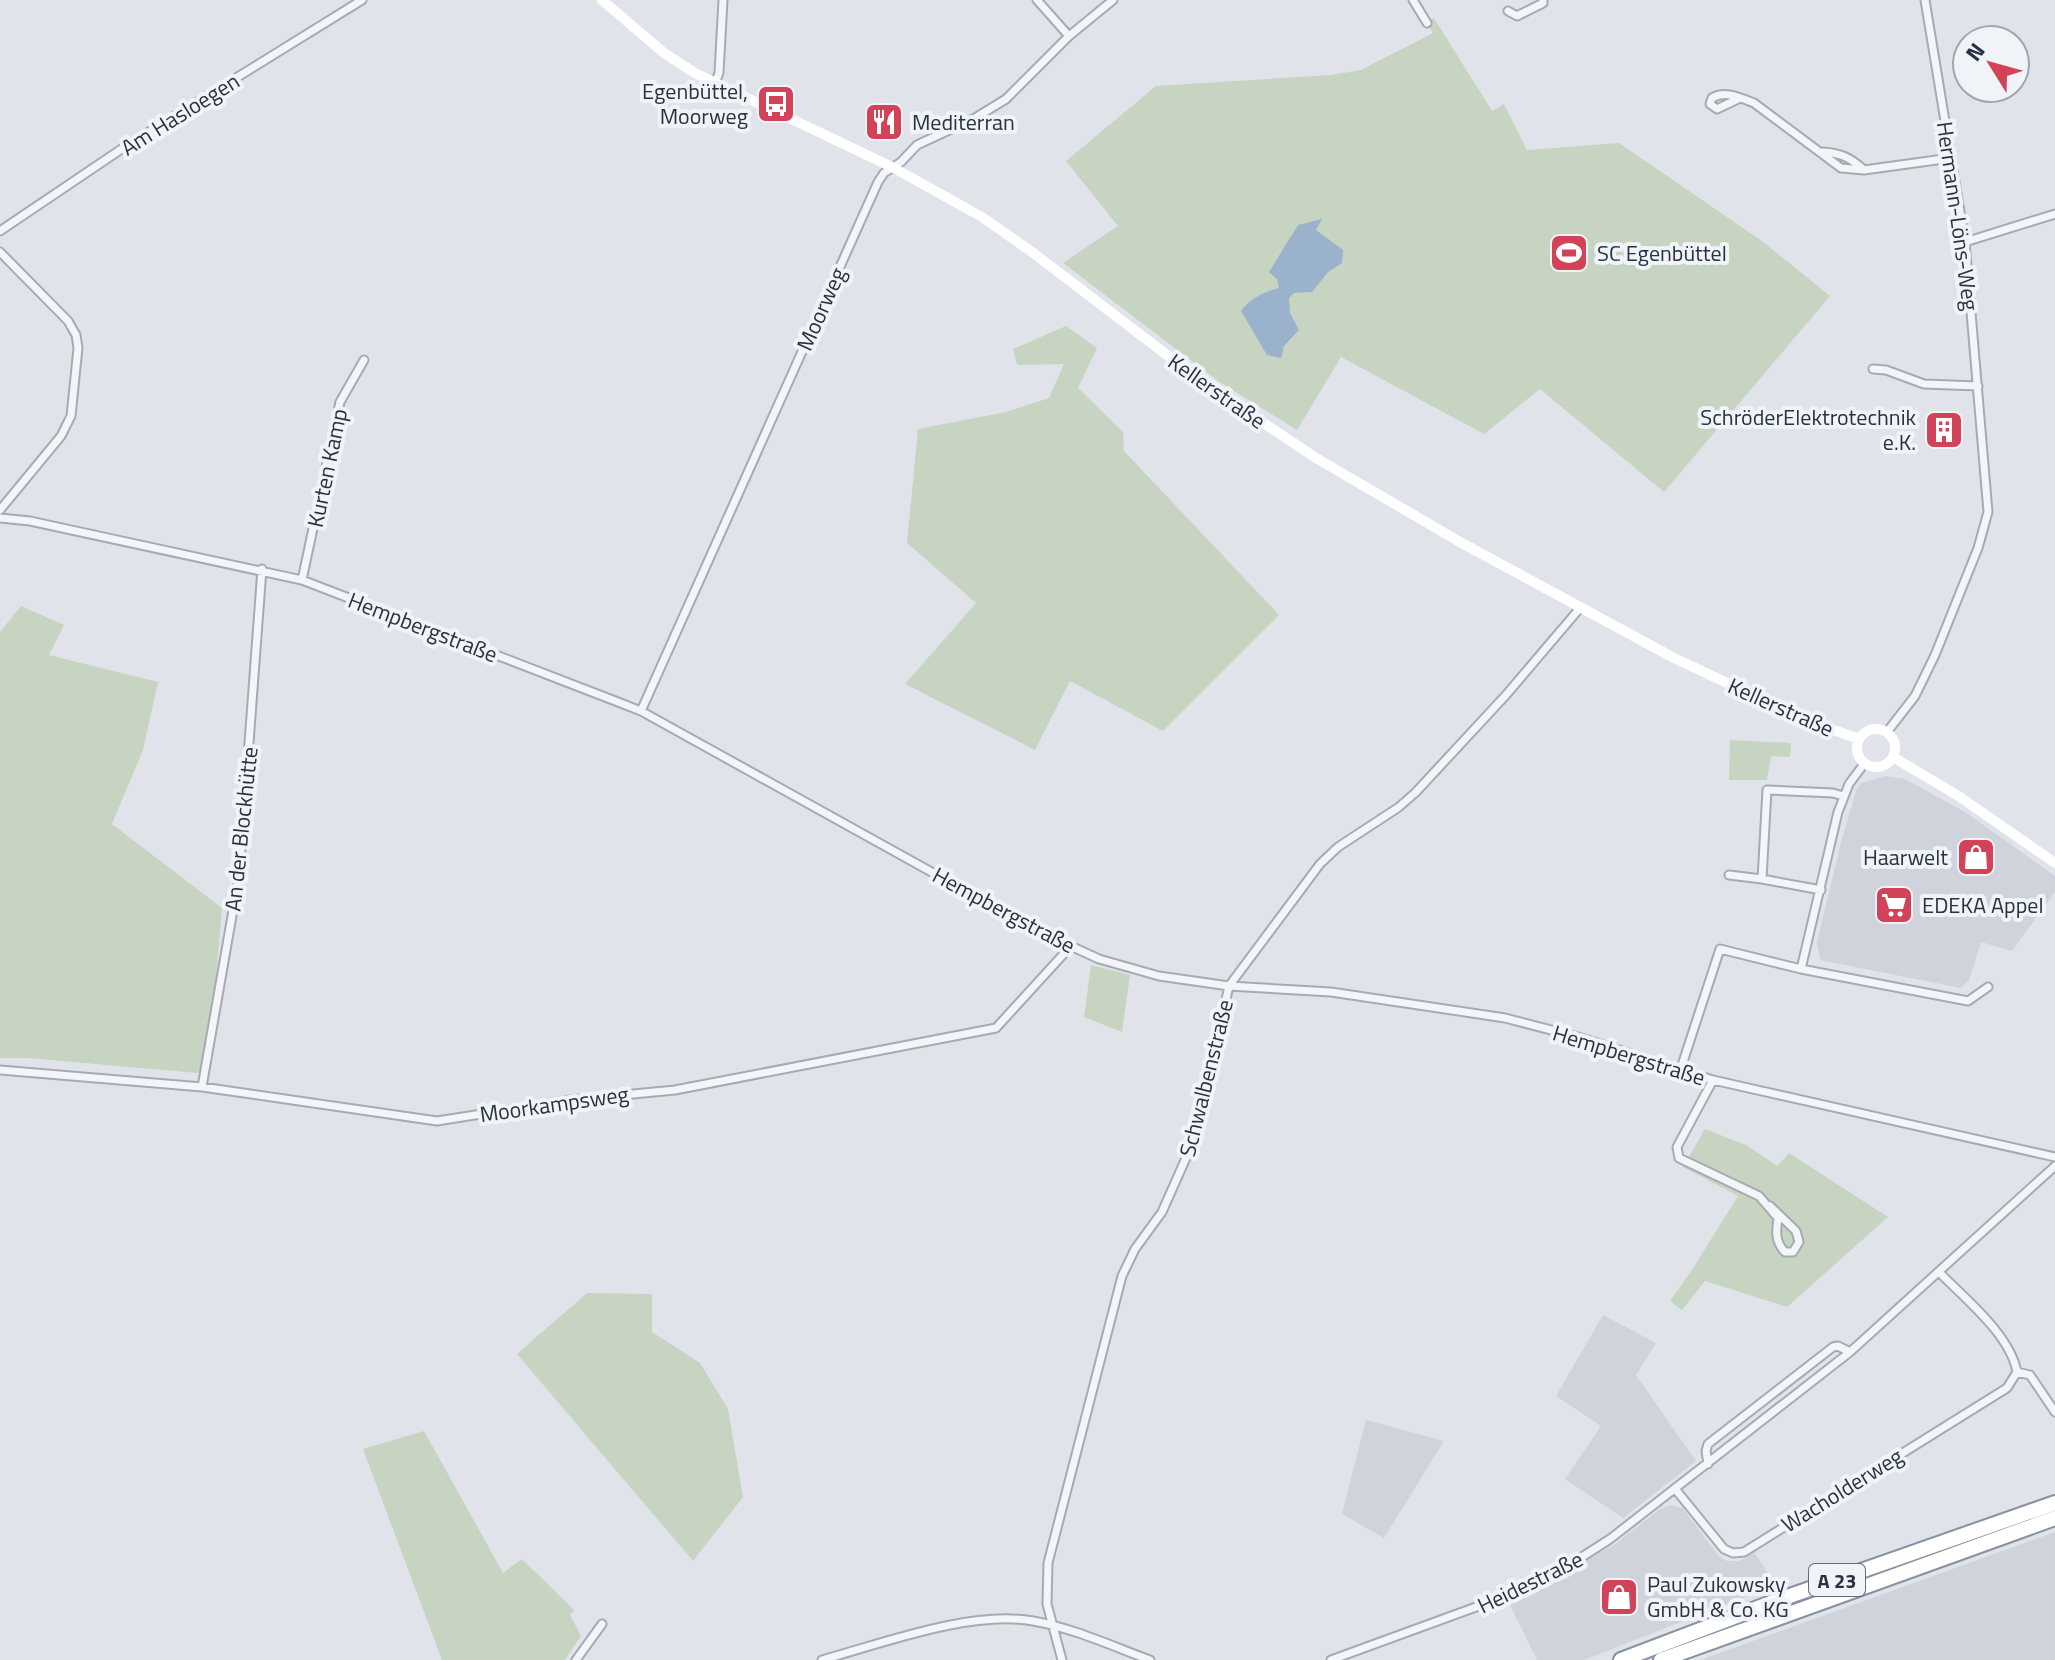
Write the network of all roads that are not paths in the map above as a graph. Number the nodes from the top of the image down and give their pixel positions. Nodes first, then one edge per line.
1 (362, 0) edge
2 (723, 0) edge
3 (1037, 0) edge
4 (1113, 0) edge
5 (1413, 0) edge
6 (1543, 0) edge
7 (1925, 0) edge
8 (607, 2) edge
9 (1508, 11) dead end
10 (1427, 23) dead end
11 (1069, 36) junction
12 (715, 83) junction
13 (1740, 98) dead end
14 (1823, 152) junction
15 (1951, 158) junction
16 (892, 167) junction
17 (1864, 170) junction
18 (2055, 214) edge
19 (0, 231) edge
20 (1965, 242) junction
21 (0, 252) edge
22 (364, 360) dead end
23 (1873, 369) dead end
24 (1978, 386) junction
25 (0, 510) edge
26 (0, 518) edge
27 (262, 569) junction
28 (302, 580) junction
29 (1580, 608) junction
30 (641, 711) junction
31 (1887, 732) junction
32 (1859, 739) junction
33 (1893, 757) junction
34 (1864, 764) junction
35 (1843, 796) junction
36 (2055, 863) edge
37 (1729, 875) dead end
38 (1762, 879) junction
39 (1821, 890) junction
40 (1070, 947) junction
41 (1801, 969) junction
42 (1229, 986) junction
43 (1988, 987) dead end
44 (0, 1070) edge
45 (1680, 1071) junction
46 (1713, 1080) junction
47 (202, 1087) junction
48 (2055, 1157) edge
49 (2055, 1166) edge
50 (1770, 1206) junction
51 (1939, 1272) junction
52 (1850, 1352) junction
53 (2017, 1372) junction
54 (2055, 1412) edge
55 (1708, 1464) junction
56 (1676, 1490) junction
57 (2055, 1503) edge
58 (2055, 1518) edge
59 (602, 1624) dead end
60 (1051, 1625) junction
61 (576, 1660) edge
62 (822, 1660) edge
63 (1062, 1660) edge
64 (1150, 1660) edge
65 (1331, 1660) edge
66 (1621, 1660) edge
67 (1661, 1660) edge

1 - 19 street, Am Hasloegen
2 - 12 street
3 - 11 street
4 - 11 street, Moorweg
5 - 10 street
6 - 9 street
7 - 15 street, Hermann-Löns-Weg
8 - 12 main road, Kellerstraße
11 - 16 street, Moorweg
12 - 16 main road, Kellerstraße
13 - 14 street
14 - 17 street
14 - 17 street
15 - 17 street
15 - 20 street, Hermann-Löns-Weg
16 - 29 main road, Kellerstraße
16 - 30 street, Moorweg
18 - 20 street
20 - 24 street, Hermann-Löns-Weg
21 - 25 street
22 - 28 street, Kurten Kamp
23 - 24 street
24 - 31 street, Hermann-Löns-Weg
26 - 27 street, Hempbergstraße
27 - 28 street, Hempbergstraße
27 - 47 street, An der Blockhütte
28 - 30 street, Hempbergstraße
29 - 32 main road, Kellerstraße
29 - 42 street, Schwalbenstraße
30 - 40 street, Hempbergstraße
31 - 32 main road, Kellerstraße
31 - 33 main road
32 - 34 main road, Kellerstraße
33 - 34 main road
33 - 36 main road
34 - 35 street
35 - 38 street
35 - 39 street
37 - 38 street
38 - 39 street
39 - 41 street
40 - 42 street, Hempbergstraße
40 - 47 street, Moorkampsweg
41 - 43 street
41 - 45 street
42 - 45 street, Hempbergstraße
42 - 60 street, Schwalbenstraße
44 - 47 street, Moorkampsweg
45 - 46 street, Hempbergstraße
46 - 48 street, Hempbergstraße
46 - 50 street
49 - 51 street, Heidestraße
50 - 50 street
51 - 52 street, Heidestraße
51 - 53 street
52 - 55 street, Heidestraße
52 - 55 street, Heidestraße
53 - 54 street
53 - 56 street, Wacholderweg
55 - 56 street, Heidestraße
56 - 65 street, Heidestraße
57 - 66 highway, A 23
58 - 67 highway, A 23
59 - 61 street
60 - 62 street
60 - 63 street, Schwalbenstraße
60 - 64 street

